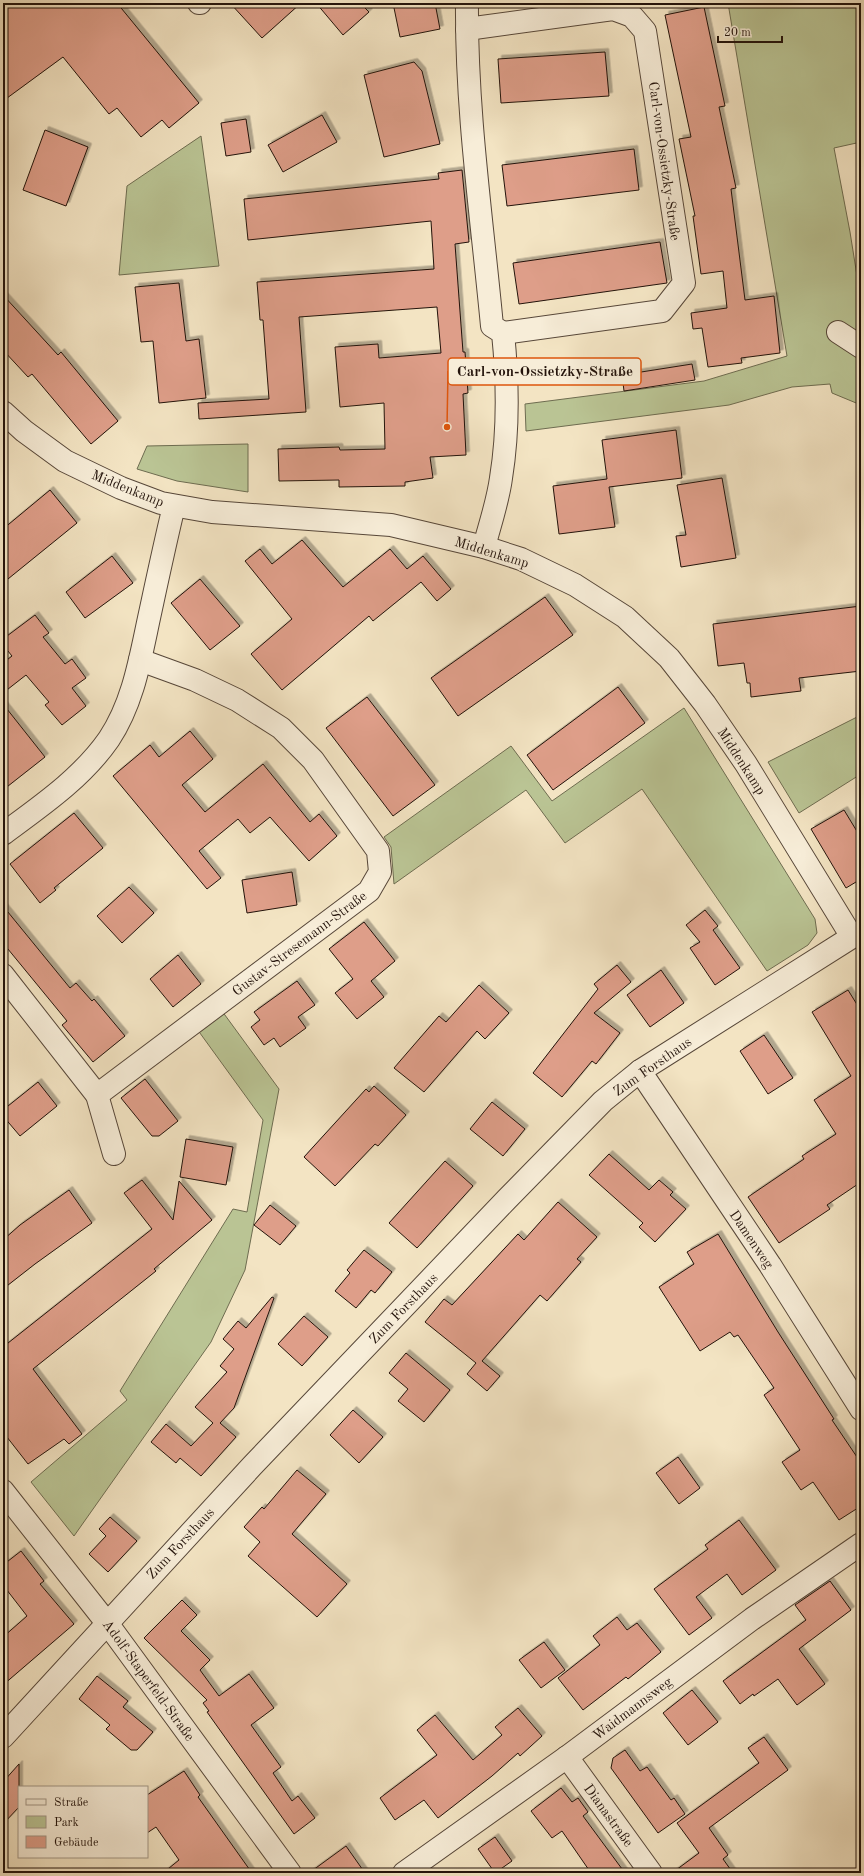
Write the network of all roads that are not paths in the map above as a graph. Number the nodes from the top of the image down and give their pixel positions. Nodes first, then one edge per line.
1 (467, 3) edge
2 (467, 29) junction
3 (838, 332) dead end
4 (503, 334) junction
5 (861, 347) edge
6 (3, 412) edge
7 (174, 506) junction
8 (484, 547) junction
9 (140, 660) junction
10 (3, 834) edge
11 (852, 937) joint
12 (3, 975) edge
13 (640, 1071) junction
14 (97, 1095) junction
15 (114, 1154) dead end
16 (861, 1409) edge
17 (3, 1491) edge
18 (861, 1544) edge
19 (107, 1623) junction
20 (3, 1737) edge
21 (567, 1757) junction
22 (290, 1873) edge
23 (404, 1873) edge
24 (651, 1873) edge

1 - 2 street
2 - 4 street
2 - 4 street, Carl-von-Ossietzky-Straße
3 - 5 street
4 - 8 street
6 - 7 street, Middenkamp
7 - 8 street, Middenkamp
7 - 9 street
8 - 11 street, Middenkamp
9 - 10 street
9 - 14 street, Gustav-Stresemann-Straße
11 - 13 street, Zum Forsthaus
12 - 14 street
13 - 16 street, Damenweg
13 - 19 street, Zum Forsthaus
14 - 15 street
17 - 19 street, Adolf-Staperfeld-Straße
18 - 21 street, Waidmannsweg
19 - 20 street, Zum Forsthaus
19 - 22 street, Adolf-Staperfeld-Straße
21 - 23 street, Waidmannsweg
21 - 24 street, Dianastraße

